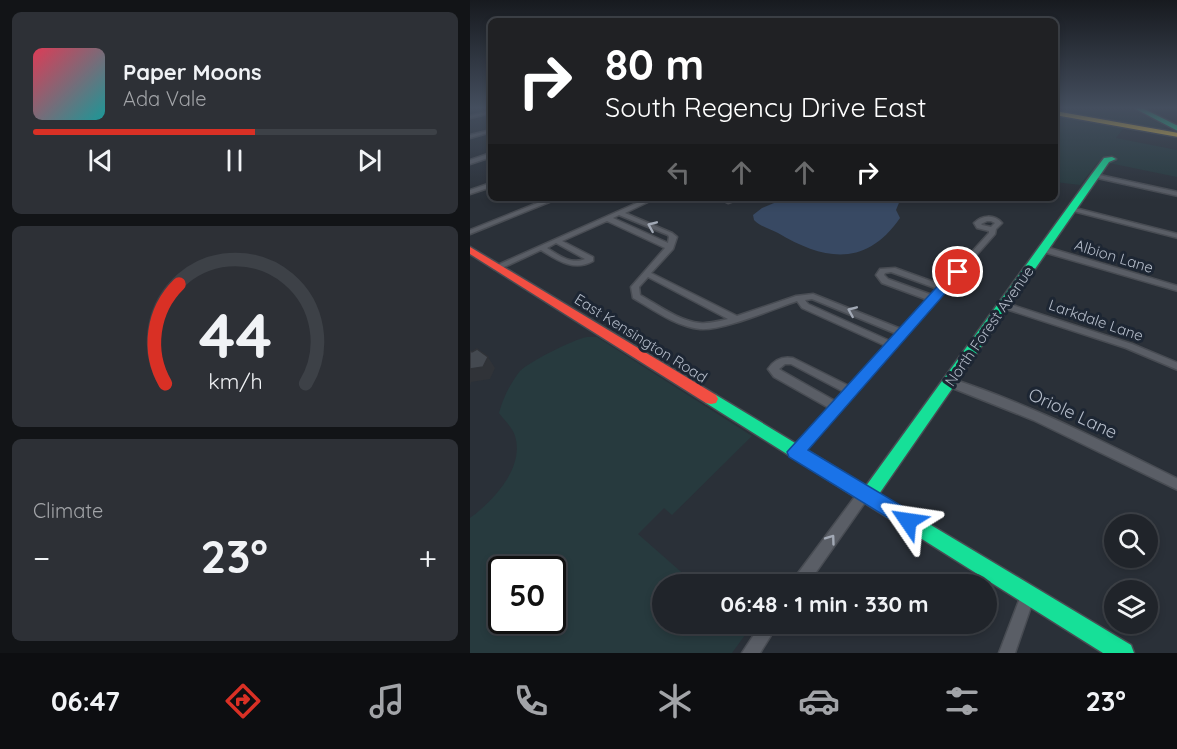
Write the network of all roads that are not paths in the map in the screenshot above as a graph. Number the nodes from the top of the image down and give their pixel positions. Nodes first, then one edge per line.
1 (488, 157) edge
2 (1112, 159) dead end
3 (472, 161) edge
4 (1095, 176) junction
5 (488, 186) edge
6 (470, 192) edge
7 (1178, 194) edge
8 (548, 201) edge
9 (646, 201) edge
10 (1071, 209) junction
11 (619, 213) junction
12 (607, 218) junction
13 (992, 229) dead end
14 (470, 232) edge
15 (1178, 236) edge
16 (557, 241) junction
17 (670, 247) junction
18 (542, 248) junction
19 (1043, 249) junction
20 (470, 250) edge
21 (497, 267) junction
22 (647, 274) junction
23 (942, 288) junction
24 (1178, 289) edge
25 (799, 298) junction
26 (934, 299) junction
27 (1004, 305) junction
28 (734, 318) junction
29 (902, 333) junction
30 (891, 345) junction
31 (1178, 367) edge
32 (949, 382) junction
33 (851, 391) junction
34 (837, 407) junction
35 (796, 452) junction
36 (1178, 485) edge
37 (866, 495) junction
38 (806, 574) edge
39 (1028, 595) junction
40 (763, 634) edge
41 (750, 653) edge
42 (1007, 653) edge
43 (1123, 653) edge

1 - 3 street
2 - 4 main road, North Forest Avenue
4 - 7 street
4 - 10 main road, North Forest Avenue
5 - 6 street
8 - 14 street
9 - 11 street
10 - 15 street
10 - 19 main road, North Forest Avenue
11 - 12 street
17 -> 11 street
12 - 16 street
12 - 17 street
13 - 23 street
16 - 18 street
16 - 18 street
17 - 22 street
18 - 21 street
19 - 24 street, Albion Lane
19 - 27 main road, North Forest Avenue
20 - 21 main road, East Kensington Road
21 - 35 main road, East Kensington Road
22 - 28 street
22 - 28 street
23 - 26 street
23 - 26 street
25 - 28 street
29 -> 25 street
25 - 30 street
26 - 29 street
27 - 31 street, Larkdale Lane
27 - 32 main road, North Forest Avenue
29 - 30 street
30 - 33 street
32 - 36 street, Oriole Lane
32 - 37 main road, North Forest Avenue
33 - 34 street
33 - 34 street
34 - 35 street
35 - 37 main road, East Kensington Road
38 -> 37 street, North Forest Avenue
37 - 39 main road, East Kensington Road
39 - 42 street
39 - 43 main road, East Kensington Road
40 - 41 street

